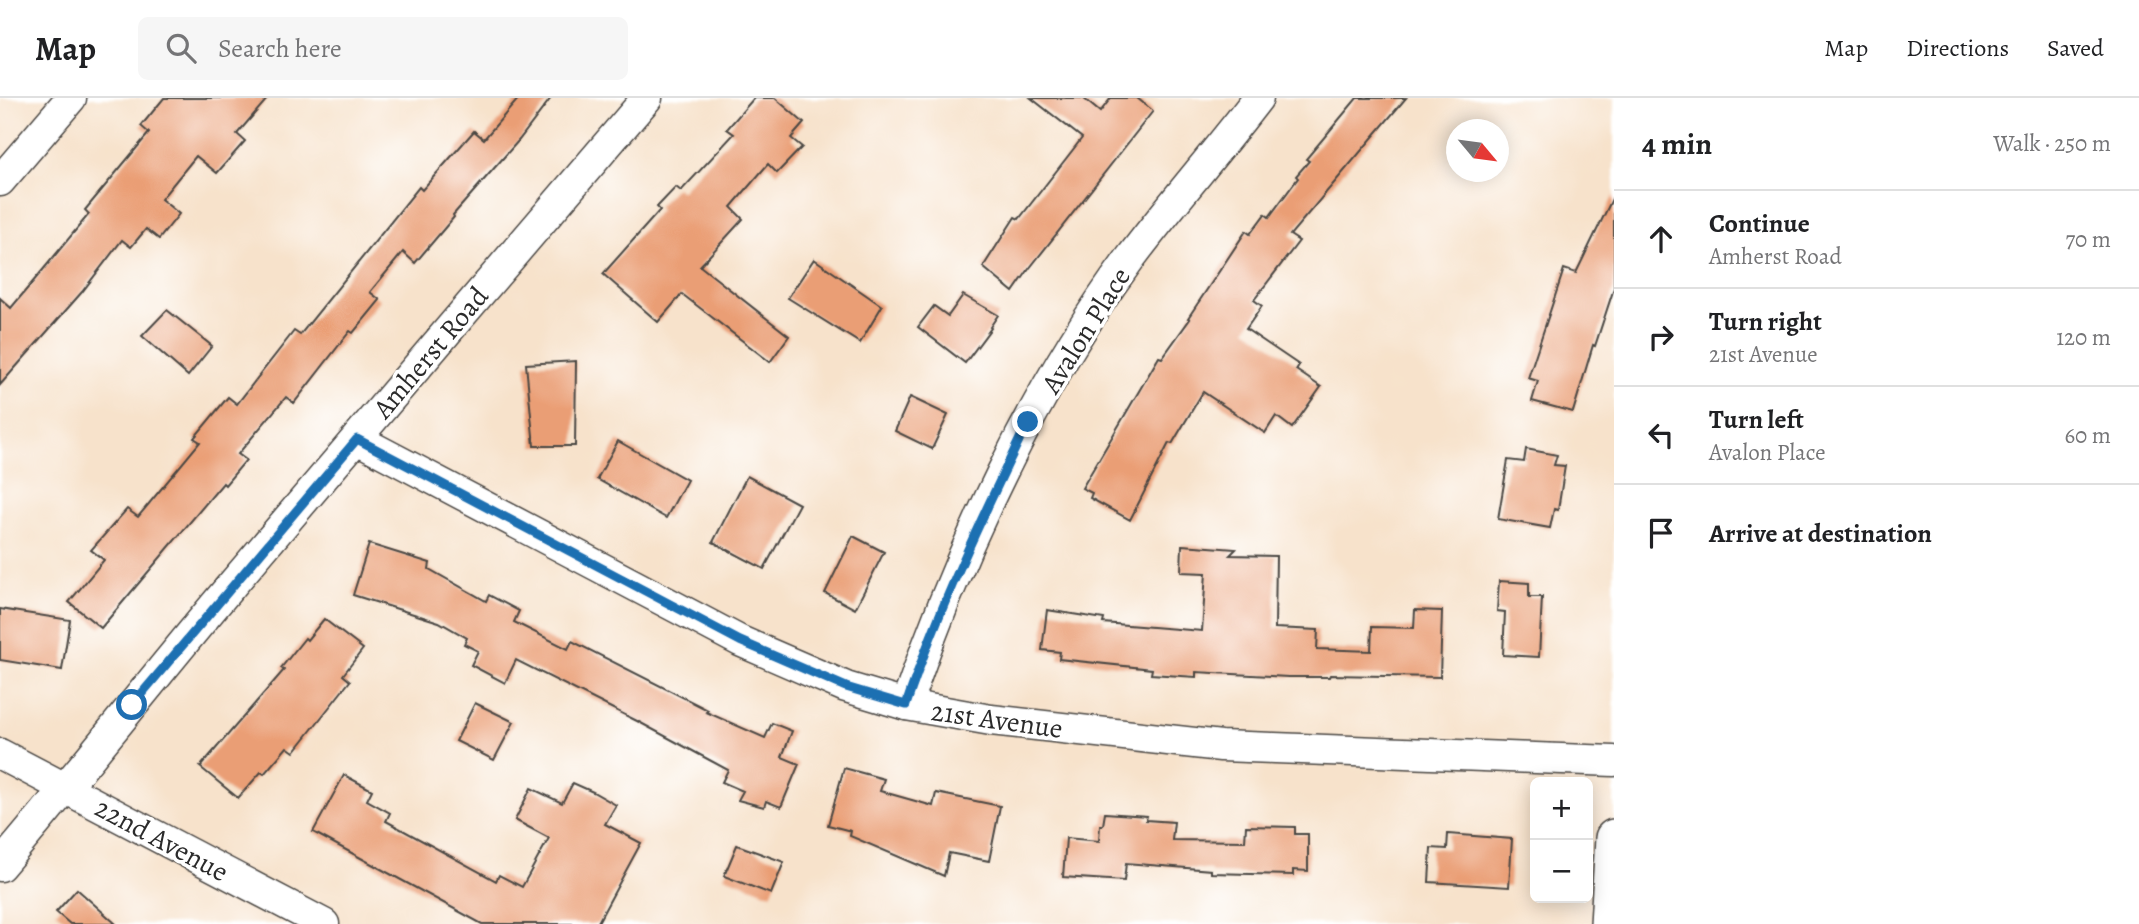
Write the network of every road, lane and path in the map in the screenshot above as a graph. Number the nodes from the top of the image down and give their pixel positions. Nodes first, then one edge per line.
1 (71, 98) edge
2 (647, 98) edge
3 (1258, 98) edge
4 (0, 181) edge
5 (357, 439) junction
6 (906, 705) junction
7 (0, 754) edge
8 (1614, 761) edge
9 (67, 789) junction
10 (1614, 838) edge
11 (0, 866) edge
12 (324, 924) edge
13 (1609, 924) edge

1 - 4 street
2 - 5 street, Amherst Road
3 - 6 street, Avalon Place
5 - 6 street, 21st Avenue
5 - 9 street, Amherst Road
6 - 8 street, 21st Avenue
7 - 9 street, 22nd Avenue
9 - 11 street, Amherst Road
9 - 12 street, 22nd Avenue
10 - 13 street

